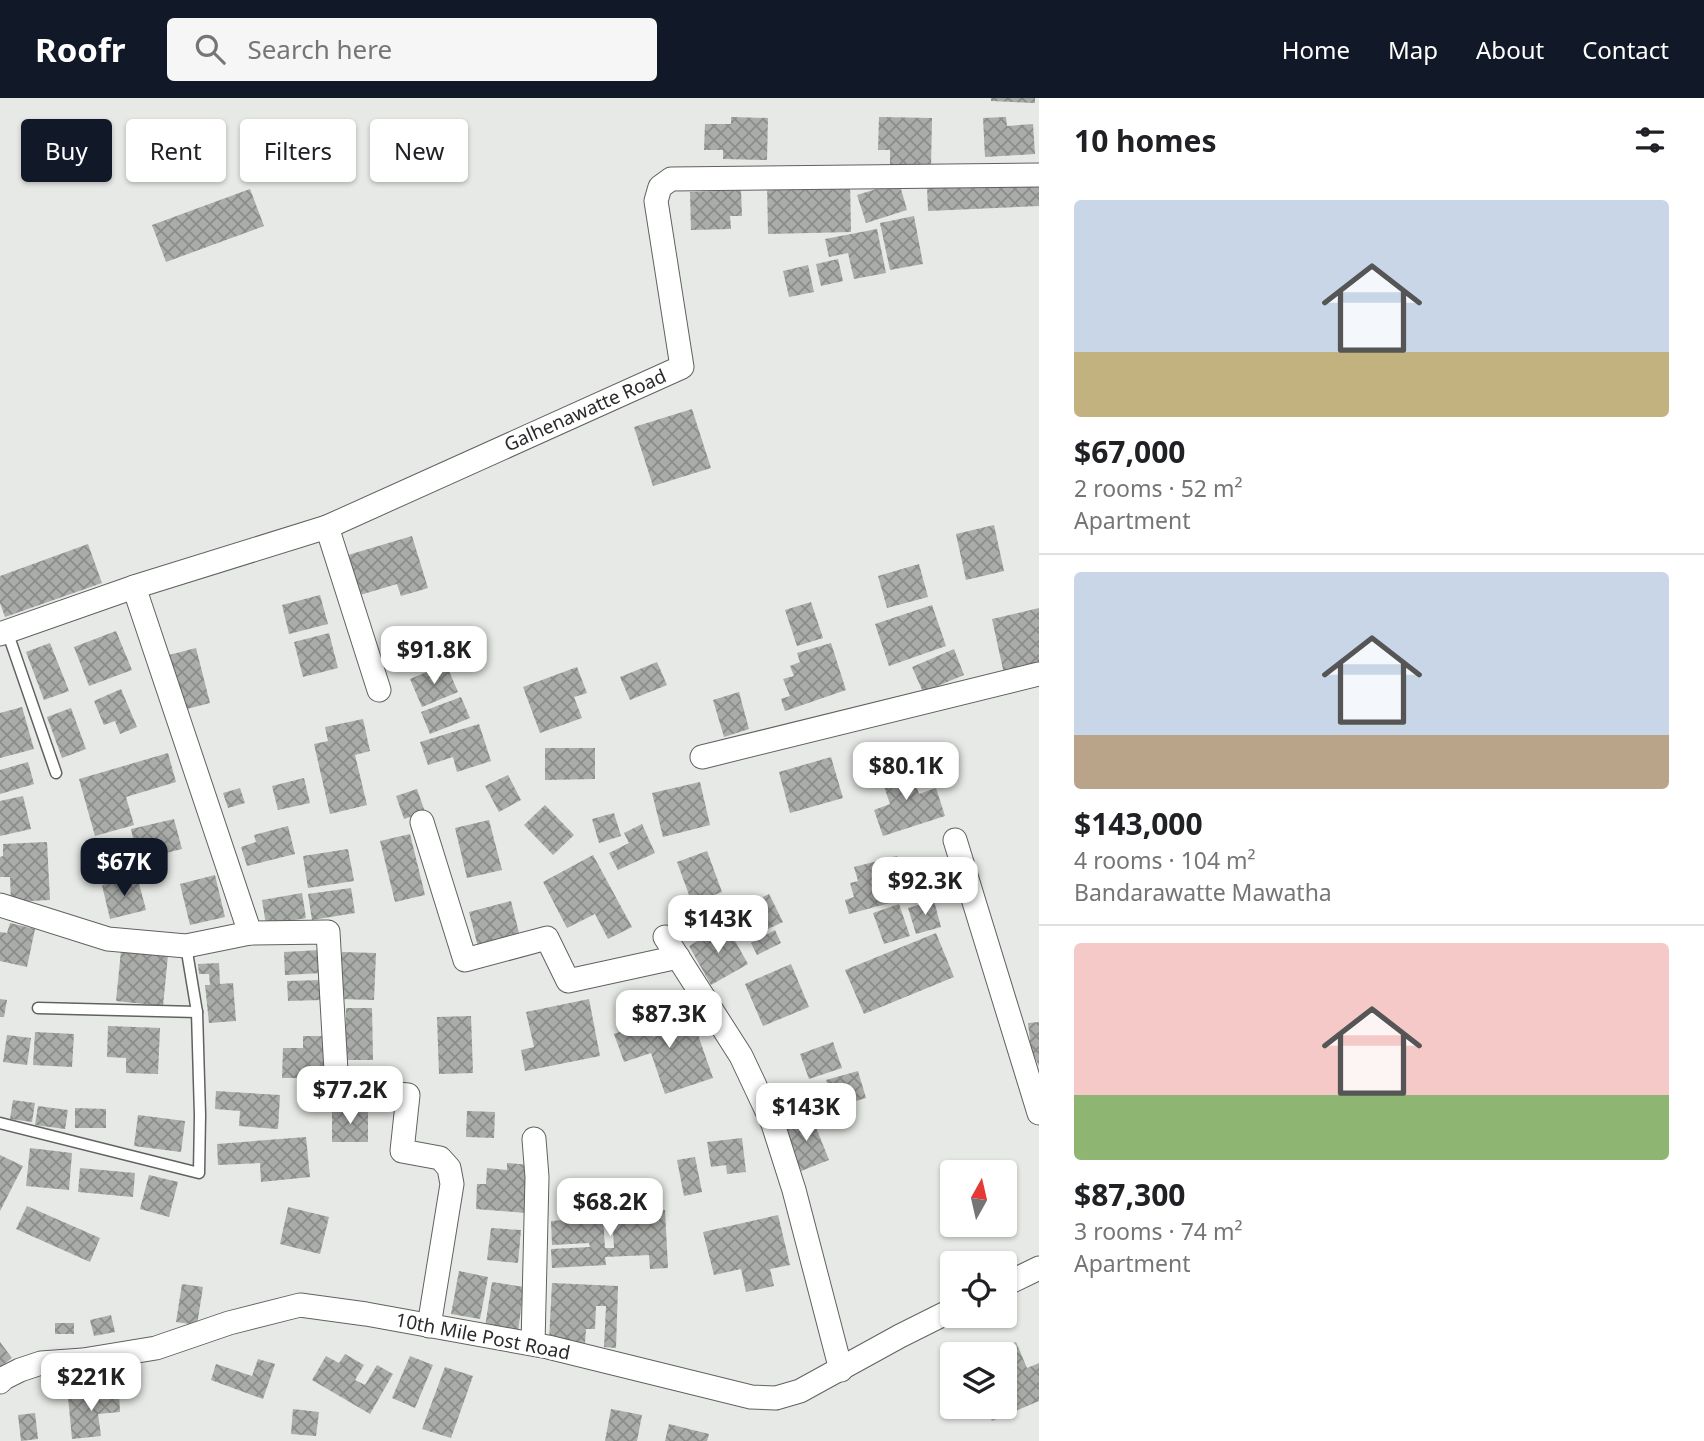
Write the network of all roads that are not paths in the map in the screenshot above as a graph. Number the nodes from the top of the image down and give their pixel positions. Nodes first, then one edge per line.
1 (1039, 175) edge
2 (327, 527) junction
3 (134, 587) junction
4 (4, 632) edge
5 (1039, 674) edge
6 (379, 690) dead end
7 (702, 757) dead end
8 (56, 773) dead end
9 (422, 822) dead end
10 (955, 840) dead end
11 (0, 905) edge
12 (250, 933) junction
13 (665, 937) dead end
14 (186, 946) junction
15 (678, 957) junction
16 (38, 1008) dead end
17 (197, 1012) junction
18 (1039, 1113) edge
19 (0, 1123) edge
20 (534, 1139) dead end
21 (1039, 1268) edge
22 (1017, 1279) edge
23 (940, 1316) edge
24 (429, 1326) junction
25 (533, 1344) junction
26 (841, 1370) junction
27 (0, 1382) edge

1 - 2 street, Galhenawatte Road
2 - 3 street, Galhenawatte Road
2 - 6 street
3 - 4 street, Galhenawatte Road
3 - 12 street
4 - 8 lane
5 - 7 street
9 - 15 street
10 - 18 street
11 - 14 street
12 - 14 street
12 - 24 street
13 - 15 street
14 - 17 lane
15 - 26 street
16 - 17 lane
17 - 19 lane
20 - 25 street
21 - 22 street
23 - 26 street, 10th Mile Post Road
24 - 25 street, 10th Mile Post Road
24 - 27 street, 10th Mile Post Road
25 - 26 street, 10th Mile Post Road

